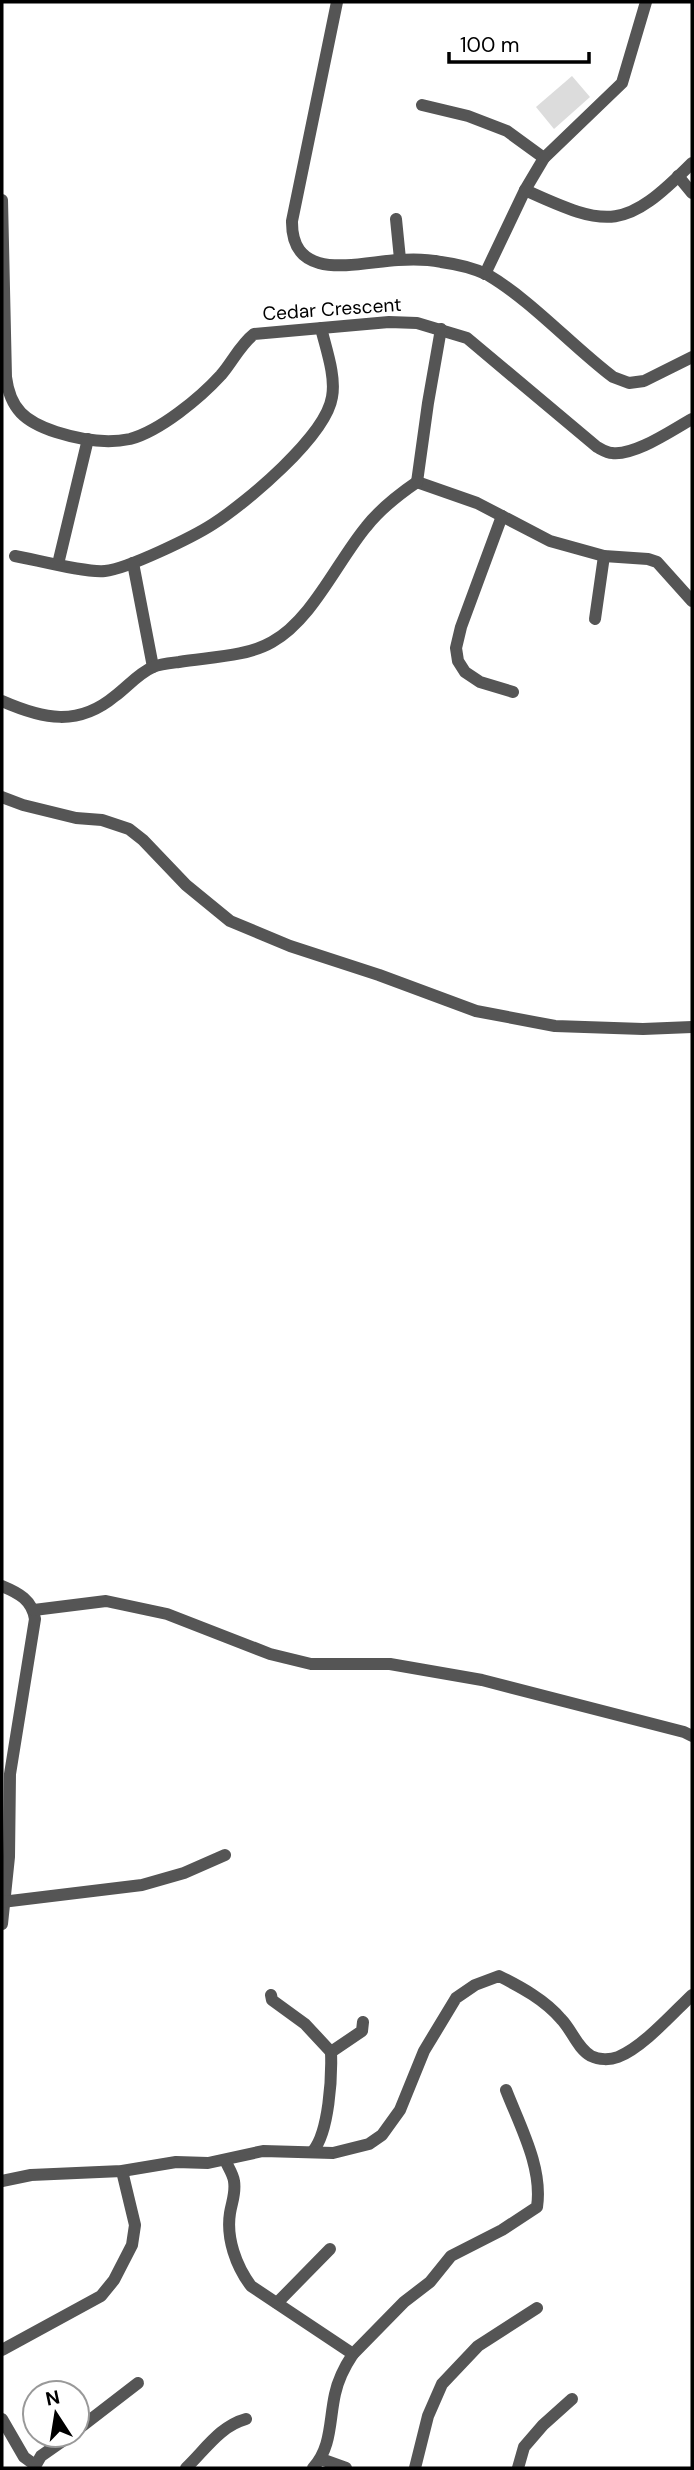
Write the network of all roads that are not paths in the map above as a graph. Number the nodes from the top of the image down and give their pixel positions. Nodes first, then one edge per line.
1 (337, 2) edge
2 (646, 2) edge
3 (422, 105) dead end
4 (544, 158) junction
5 (692, 163) edge
6 (678, 176) junction
7 (526, 190) junction
8 (692, 193) edge
9 (2, 200) edge
10 (396, 219) dead end
11 (400, 259) junction
12 (485, 274) junction
13 (321, 328) junction
14 (441, 329) junction
15 (692, 357) edge
16 (692, 419) edge
17 (88, 439) junction
18 (417, 482) junction
19 (502, 516) junction
20 (15, 556) dead end
21 (604, 556) junction
22 (133, 563) junction
23 (58, 564) junction
24 (692, 601) edge
25 (595, 619) dead end
26 (153, 667) junction
27 (513, 692) dead end
28 (2, 701) edge
29 (2, 797) edge
30 (692, 1027) edge
31 (2, 1586) edge
32 (34, 1611) junction
33 (692, 1736) edge
34 (225, 1855) dead end
35 (3, 1902) edge
36 (2, 1924) edge
37 (271, 1995) dead end
38 (692, 1995) edge
39 (363, 2022) dead end
40 (331, 2052) junction
41 (506, 2090) dead end
42 (313, 2151) junction
43 (225, 2160) junction
44 (122, 2171) junction
45 (2, 2181) edge
46 (330, 2249) dead end
47 (277, 2304) junction
48 (537, 2308) dead end
49 (2, 2350) edge
50 (353, 2354) junction
51 (138, 2383) dead end
52 (572, 2399) dead end
53 (2, 2418) edge
54 (91, 2419) edge
55 (246, 2419) dead end
56 (51, 2449) edge
57 (317, 2464) edge
58 (35, 2467) edge
59 (186, 2468) edge
60 (346, 2468) edge
61 (415, 2468) edge
62 (518, 2468) edge

1 - 11 street
2 - 4 street
3 - 4 street
4 - 7 street
5 - 6 street
6 - 7 street
6 - 8 street
7 - 12 street
9 - 17 street, Cedar Crescent
10 - 11 street
11 - 12 street
12 - 15 street
13 - 14 street, Cedar Crescent
13 - 17 street, Cedar Crescent
13 - 22 street
14 - 16 street, Cedar Crescent
14 - 18 street
17 - 23 street
18 - 19 street
18 - 26 street
19 - 21 street
19 - 27 street
20 - 23 street
21 - 24 street
21 - 25 street
22 - 23 street
22 - 26 street
26 - 28 street
29 - 30 street
31 - 32 street
32 - 33 street
32 - 35 street
34 - 35 street
35 - 36 street
37 - 40 street
38 - 42 street
39 - 40 street
40 - 42 street
41 - 50 street
42 - 43 street
43 - 44 street
43 - 47 street
44 - 45 street
44 - 49 street
46 - 47 street
47 - 50 street
48 - 61 street
50 - 57 street
51 - 54 street
52 - 62 street
53 - 58 street
55 - 59 street
56 - 58 street
57 - 60 street

